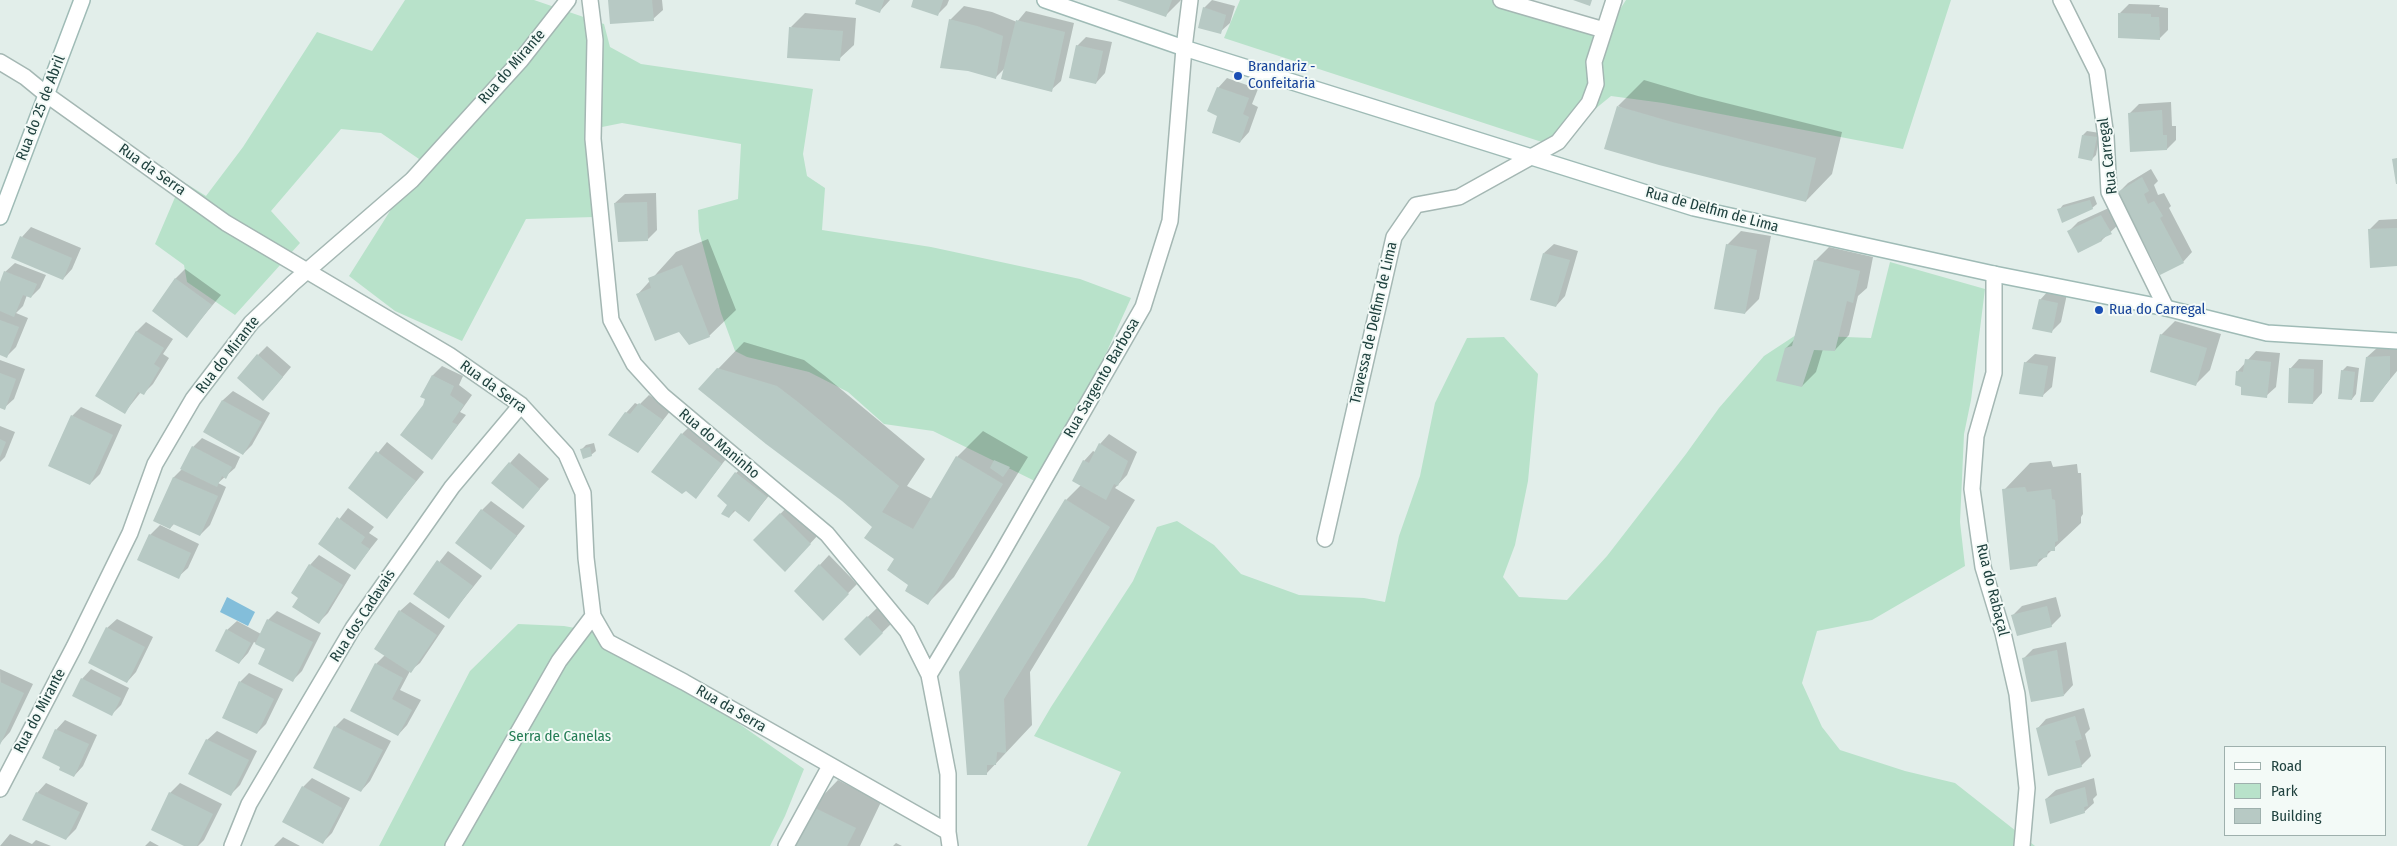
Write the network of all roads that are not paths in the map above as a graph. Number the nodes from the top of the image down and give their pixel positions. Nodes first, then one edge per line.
1 (82, 0) edge
2 (568, 0) edge
3 (590, 0) edge
4 (1045, 0) edge
5 (1190, 0) edge
6 (1501, 0) edge
7 (1614, 0) edge
8 (2061, 0) edge
9 (1604, 30) junction
10 (1184, 48) junction
11 (0, 62) edge
12 (46, 95) junction
13 (1529, 158) junction
14 (0, 216) edge
15 (307, 271) junction
16 (1994, 274) junction
17 (2166, 308) junction
18 (2397, 341) edge
19 (521, 405) junction
20 (1324, 539) dead end
21 (593, 616) junction
22 (928, 675) junction
23 (830, 766) junction
24 (0, 789) edge
25 (949, 839) edge
26 (232, 846) edge
27 (453, 846) edge
28 (786, 846) edge
29 (2022, 846) edge

1 - 12 street, Rua do 25 de Abril
2 - 15 street, Rua do Mirante
3 - 22 street, Rua do Maninho
4 - 10 street, Rua de Delfim de Lima
5 - 10 street, Rua Sargento Barbosa
6 - 9 street
7 - 9 street, Travessa de Delfim de Lima
8 - 17 street, Rua Carregal
9 - 13 street, Travessa de Delfim de Lima
10 - 13 street, Rua de Delfim de Lima
10 - 22 street, Rua Sargento Barbosa
11 - 12 street, Rua da Serra
12 - 14 street, Rua do 25 de Abril
12 - 15 street, Rua da Serra
13 - 16 street, Rua de Delfim de Lima
13 - 20 street, Travessa de Delfim de Lima
15 - 19 street, Rua da Serra
15 - 24 street, Rua do Mirante
16 - 17 street, Rua de Delfim de Lima
16 - 29 street, Rua do Rabaçal
17 - 18 street, Rua de Delfim de Lima
19 - 21 street, Rua da Serra
19 - 26 street, Rua dos Cadavais
21 - 23 street, Rua da Serra
21 - 27 street
22 - 25 street, Rua do Maninho
23 - 25 street, Rua da Serra
23 - 28 street

